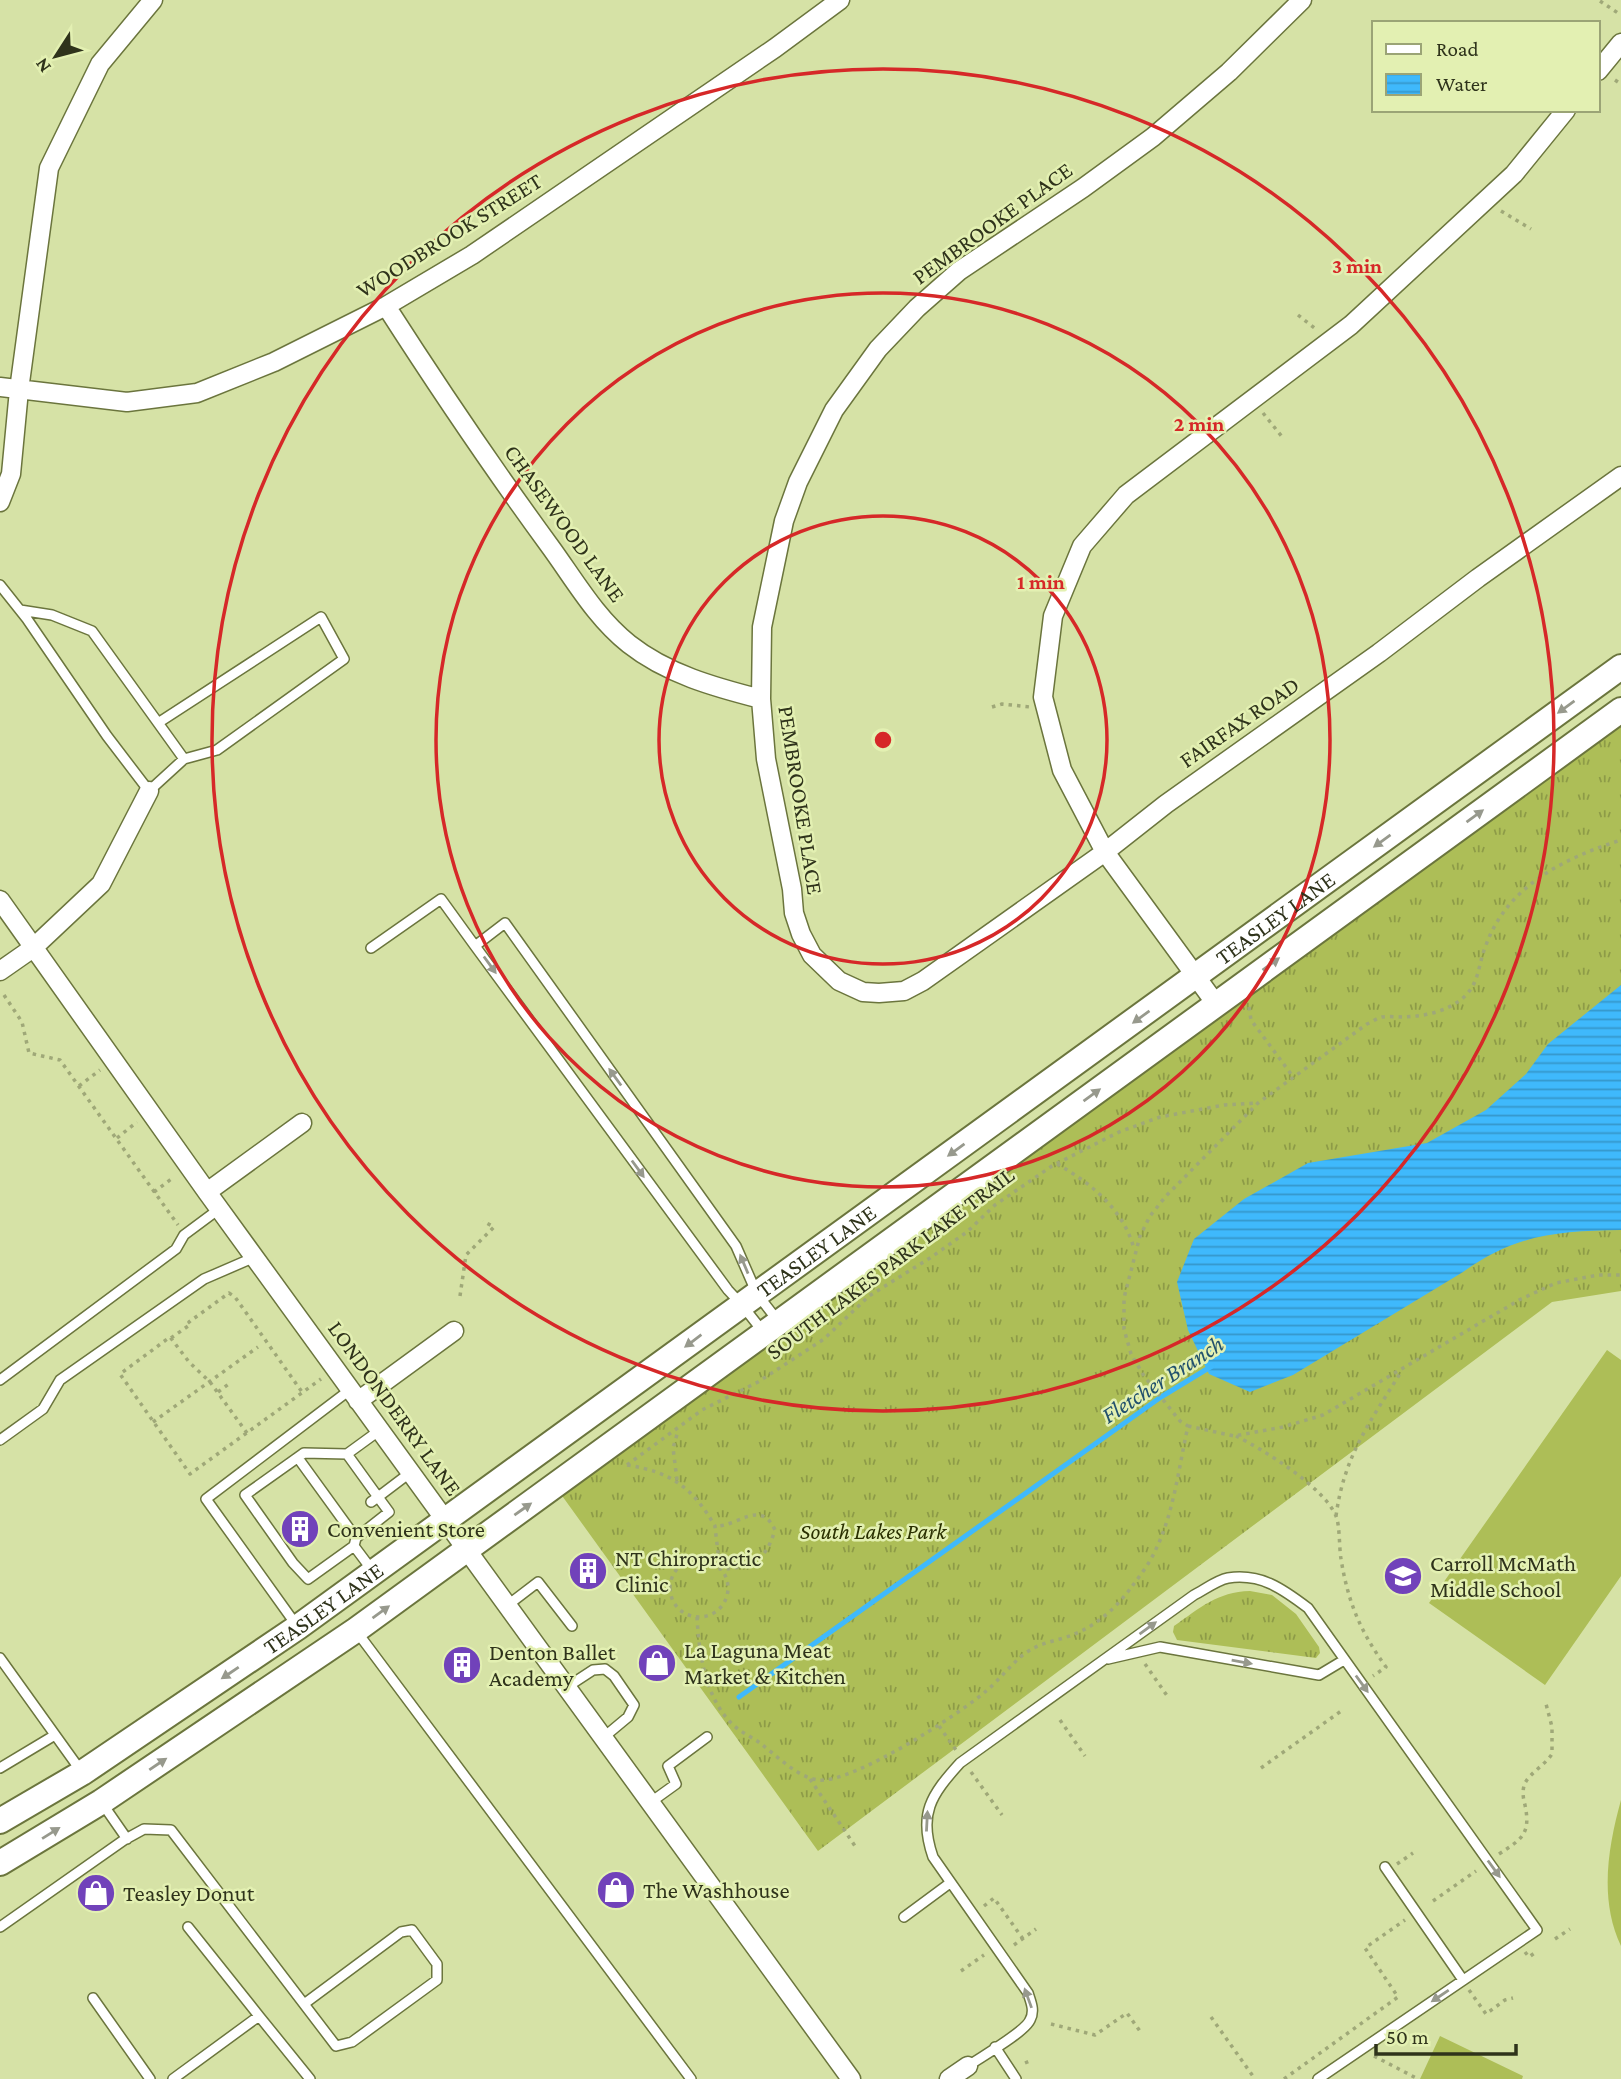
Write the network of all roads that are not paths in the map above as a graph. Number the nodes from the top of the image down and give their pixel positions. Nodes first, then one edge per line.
1 (153, 0) edge
2 (840, 0) edge
3 (1302, 0) edge
4 (1621, 43) edge
5 (1600, 69) edge
6 (1564, 112) edge
7 (386, 306) junction
8 (0, 387) edge
9 (19, 390) junction
10 (1621, 476) edge
11 (0, 502) edge
12 (0, 585) edge
13 (20, 610) junction
14 (1621, 667) edge
15 (761, 699) junction
16 (1621, 710) edge
17 (158, 723) junction
18 (184, 759) junction
19 (149, 791) junction
20 (1105, 852) junction
21 (0, 900) edge
22 (475, 946) junction
23 (33, 948) junction
24 (371, 948) dead end
25 (0, 971) edge
26 (1196, 976) junction
27 (879, 993) joint
28 (1216, 1004) junction
29 (302, 1123) dead end
30 (207, 1192) junction
31 (219, 1209) junction
32 (255, 1257) junction
33 (749, 1299) junction
34 (771, 1328) junction
35 (454, 1331) dead end
36 (0, 1380) edge
37 (354, 1395) junction
38 (380, 1430) junction
39 (0, 1440) edge
40 (347, 1454) junction
41 (298, 1458) junction
42 (411, 1472) junction
43 (374, 1500) junction
44 (446, 1521) junction
45 (355, 1542) junction
46 (467, 1549) junction
47 (373, 1572) junction
48 (508, 1605) junction
49 (572, 1626) dead end
50 (298, 1627) junction
51 (356, 1630) junction
52 (0, 1658) edge
53 (1103, 1660) junction
54 (1344, 1660) junction
55 (567, 1686) junction
56 (55, 1735) junction
57 (604, 1737) junction
58 (707, 1737) dead end
59 (0, 1768) edge
60 (82, 1773) junction
61 (101, 1802) junction
62 (651, 1802) junction
63 (0, 1821) edge
64 (127, 1839) junction
65 (0, 1863) edge
66 (1385, 1867) dead end
67 (950, 1883) junction
68 (904, 1916) dead end
69 (0, 1927) edge
70 (188, 1927) dead end
71 (1465, 1984) junction
72 (93, 1998) dead end
73 (304, 2004) junction
74 (260, 2016) junction
75 (995, 2047) junction
76 (968, 2066) joint
77 (150, 2079) edge
78 (173, 2079) edge
79 (310, 2079) edge
80 (691, 2079) edge
81 (851, 2079) edge
82 (949, 2079) edge
83 (1016, 2079) edge
84 (1318, 2079) edge

1 - 9 street
2 - 7 street, WOODBROOK STREET
3 - 15 street, PEMBROOKE PLACE
4 - 5 street
6 - 20 street
7 - 9 street, WOODBROOK STREET
7 - 15 street, CHASEWOOD LANE
8 - 9 street, WOODBROOK STREET
9 - 11 street
10 - 20 street, FAIRFAX ROAD
12 - 13 lane
13 - 17 lane
13 - 19 lane
14 -> 26 main road, TEASLEY LANE
15 - 27 street, PEMBROOKE PLACE
28 -> 16 main road, TEASLEY LANE
17 - 18 lane
17 - 18 lane
18 - 19 lane
19 - 23 street
20 - 26 street
20 - 27 street, FAIRFAX ROAD
21 - 23 street, LONDONDERRY LANE
22 - 24 lane
22 -> 33 lane
33 -> 22 lane
23 - 25 street
23 - 30 street, LONDONDERRY LANE
26 - 28 street
26 -> 33 main road, TEASLEY LANE
34 -> 28 main road, TEASLEY LANE
29 - 30 street
30 - 31 street, LONDONDERRY LANE
31 - 32 street, LONDONDERRY LANE
31 - 36 lane
32 - 37 street, LONDONDERRY LANE
32 - 39 lane
33 - 34 lane
33 - 34 lane
33 -> 44 main road, TEASLEY LANE
46 -> 34 main road, TEASLEY LANE
35 - 37 street
37 - 38 street, LONDONDERRY LANE
37 - 50 lane
38 - 40 lane
38 - 42 street, LONDONDERRY LANE
40 - 41 lane
40 - 43 lane
41 - 45 lane
41 - 45 lane
42 - 43 lane
42 - 44 street, LONDONDERRY LANE
43 - 45 lane
44 - 46 street, LONDONDERRY LANE
44 - 47 main road, TEASLEY LANE
45 - 47 lane
46 - 48 street, LONDONDERRY LANE
51 -> 46 main road, TEASLEY LANE
47 - 50 main road, TEASLEY LANE
48 - 49 lane
48 - 55 street, LONDONDERRY LANE
50 -> 60 main road, TEASLEY LANE
61 -> 51 main road, TEASLEY LANE
51 - 80 lane
52 - 56 lane
53 -> 54 lane
53 -> 54 lane
67 -> 53 lane
54 -> 71 lane
55 - 57 street, LONDONDERRY LANE
55 - 57 lane
56 - 59 lane
56 - 60 lane
57 - 62 street, LONDONDERRY LANE
58 - 62 lane
60 - 61 main road
60 - 63 main road, TEASLEY LANE
61 - 64 lane
65 -> 61 main road, TEASLEY LANE
62 - 81 street, LONDONDERRY LANE
64 - 69 lane
64 - 73 lane
66 - 71 lane
67 - 68 lane
75 -> 67 lane
70 - 74 lane
71 -> 84 lane
72 - 77 lane
73 - 73 lane
74 - 78 lane
74 - 79 lane
75 - 76 lane
75 - 83 lane
76 - 82 street

